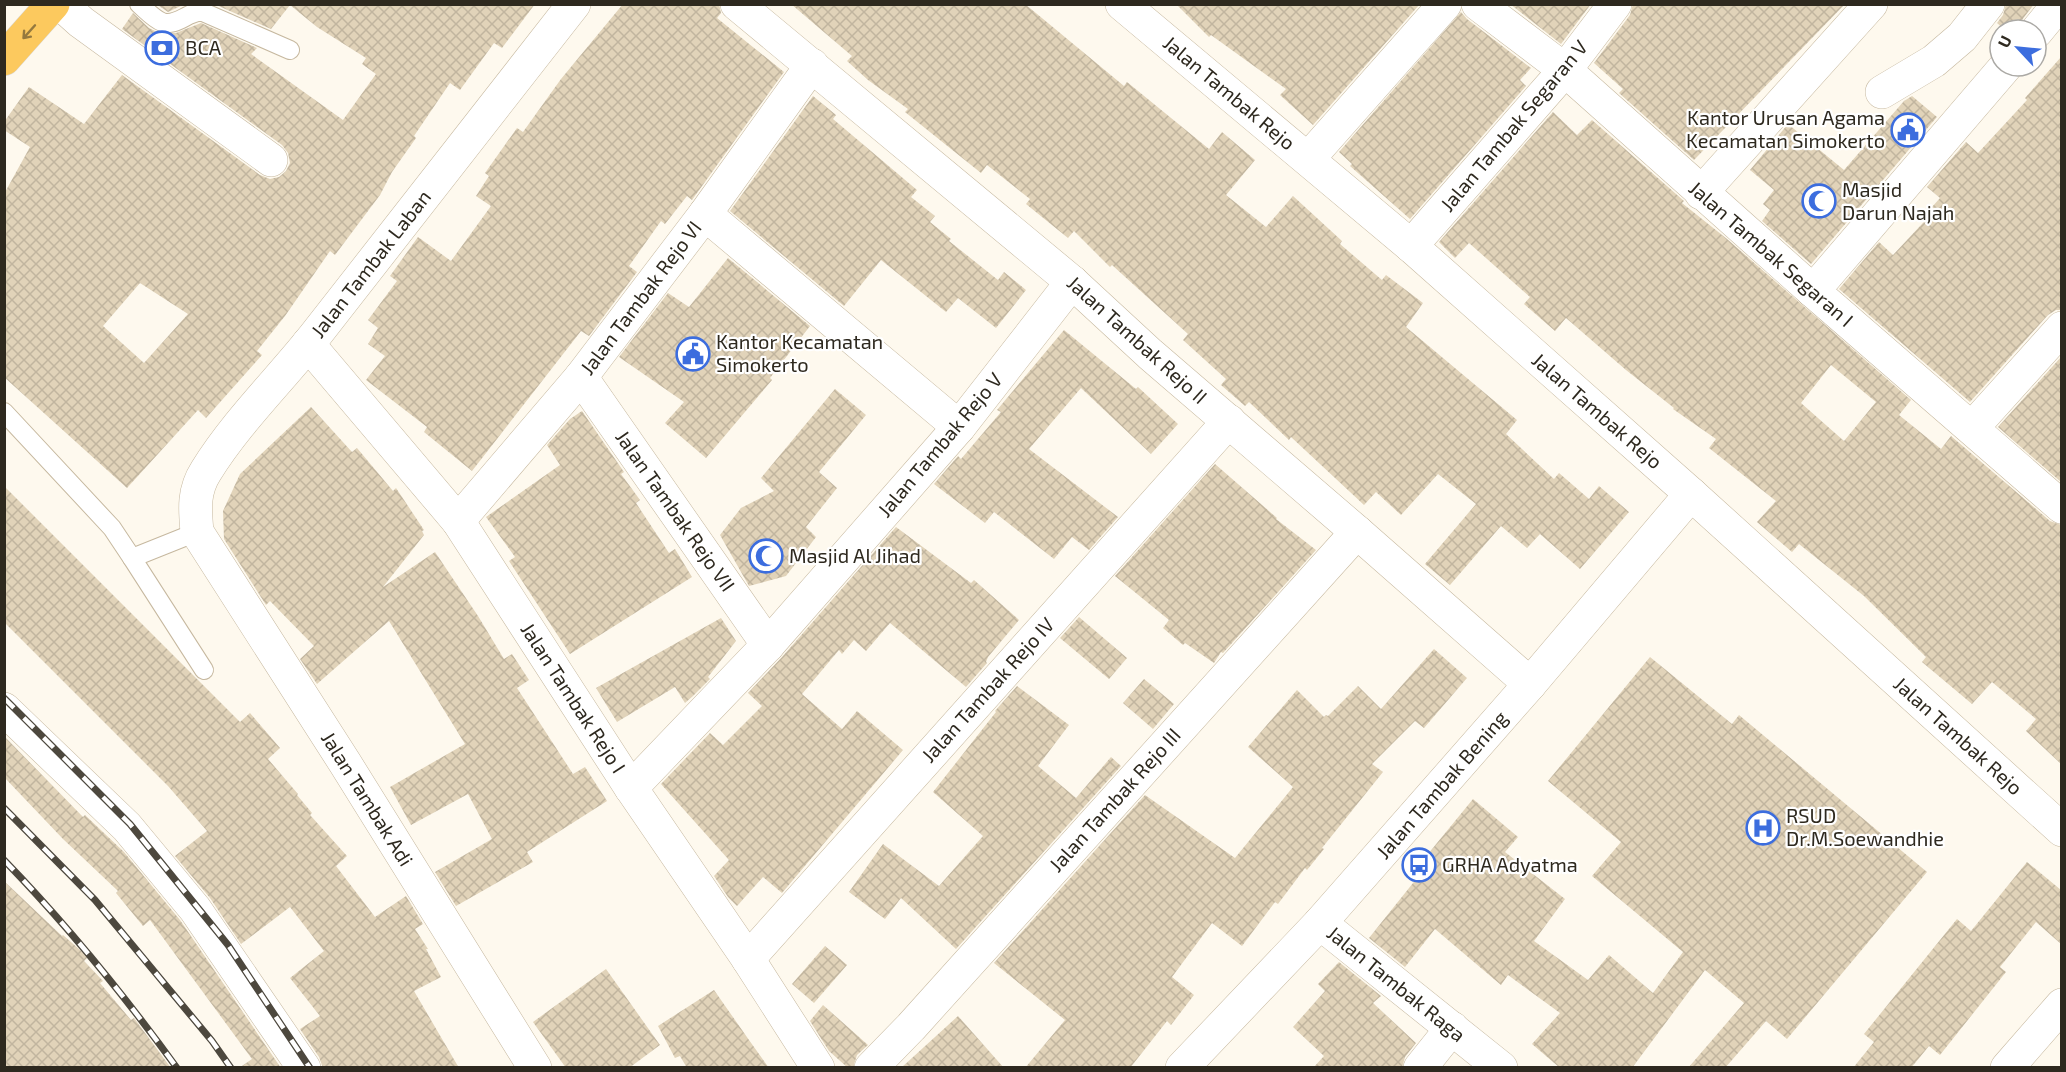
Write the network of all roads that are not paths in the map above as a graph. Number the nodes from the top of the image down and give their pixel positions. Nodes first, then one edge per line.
1 (53, 4) edge
2 (61, 4) edge
3 (139, 4) edge
4 (574, 4) edge
5 (737, 4) edge
6 (1122, 4) edge
7 (1445, 4) edge
8 (1478, 4) edge
9 (1615, 4) edge
10 (1871, 4) edge
11 (1989, 4) edge
12 (2059, 4) edge
13 (2048, 18) edge
14 (290, 50) dead end
15 (4, 58) edge
16 (812, 65) junction
17 (1565, 70) junction
18 (1996, 78) edge
19 (1882, 92) dead end
20 (1308, 159) junction
21 (271, 160) dead end
22 (1701, 193) junction
23 (705, 214) junction
24 (1411, 246) junction
25 (1072, 282) junction
26 (1813, 291) junction
27 (2061, 328) edge
28 (308, 344) junction
29 (581, 377) junction
30 (4, 412) edge
31 (1229, 422) junction
32 (959, 427) junction
33 (1972, 428) junction
34 (1691, 494) junction
35 (2061, 507) edge
36 (458, 521) junction
37 (197, 532) junction
38 (1357, 532) junction
39 (132, 558) junction
40 (768, 645) junction
41 (204, 670) dead end
42 (1530, 684) junction
43 (4, 710) edge
44 (631, 788) junction
45 (2061, 830) edge
46 (1320, 923) junction
47 (748, 959) junction
48 (2061, 1005) edge
49 (1452, 1028) junction
50 (304, 1068) edge
51 (535, 1068) edge
52 (818, 1068) edge
53 (871, 1068) edge
54 (1182, 1068) edge
55 (1420, 1068) edge
56 (1501, 1068) edge
57 (2007, 1068) edge

1 -> 15 highway
2 - 21 street
3 - 14 lane
4 - 28 street, Jalan Tambak Laban
5 - 16 street, Jalan Tambak Rejo II
6 - 20 street, Jalan Tambak Rejo
7 - 20 street
8 - 17 street, Jalan Tambak Segaran I
9 - 17 street, Jalan Tambak Segaran V
10 - 22 street
11 - 19 street
12 - 13 street
16 - 23 street, Jalan Tambak Rejo VI
16 - 25 street, Jalan Tambak Rejo II
17 - 22 street, Jalan Tambak Segaran I
17 - 24 street, Jalan Tambak Segaran V
18 - 26 street
20 - 24 street, Jalan Tambak Rejo
22 - 26 street, Jalan Tambak Segaran I
23 - 29 street, Jalan Tambak Rejo VI
23 - 32 street
24 - 34 street, Jalan Tambak Rejo
25 - 31 street, Jalan Tambak Rejo II
25 - 32 street, Jalan Tambak Rejo V
26 - 33 street, Jalan Tambak Segaran I
27 - 33 street
28 - 36 street, Jalan Tambak Rejo I
28 - 37 street, Jalan Tambak Laban
29 - 36 street, Jalan Tambak Rejo VI
29 - 40 street, Jalan Tambak Rejo VII
30 - 39 lane
31 - 38 street, Jalan Tambak Rejo II
31 - 47 street, Jalan Tambak Rejo IV
32 - 40 street, Jalan Tambak Rejo V
33 - 35 street, Jalan Tambak Segaran I
34 - 42 street, Jalan Tambak Bening
34 - 45 street, Jalan Tambak Rejo
36 - 44 street, Jalan Tambak Rejo I
37 - 39 lane
37 - 51 street, Jalan Tambak Adi
38 - 42 street, Jalan Tambak Rejo II
38 - 53 street, Jalan Tambak Rejo III
39 - 41 lane
40 - 44 street, Jalan Tambak Rejo V
42 - 46 street, Jalan Tambak Bening
43 - 50 street
44 - 47 street, Jalan Tambak Rejo I
46 - 49 street, Jalan Tambak Raga
46 - 54 street, Jalan Tambak Bening
47 - 52 street, Jalan Tambak Rejo I
48 - 57 street
49 - 55 street
49 - 56 street, Jalan Tambak Raga

